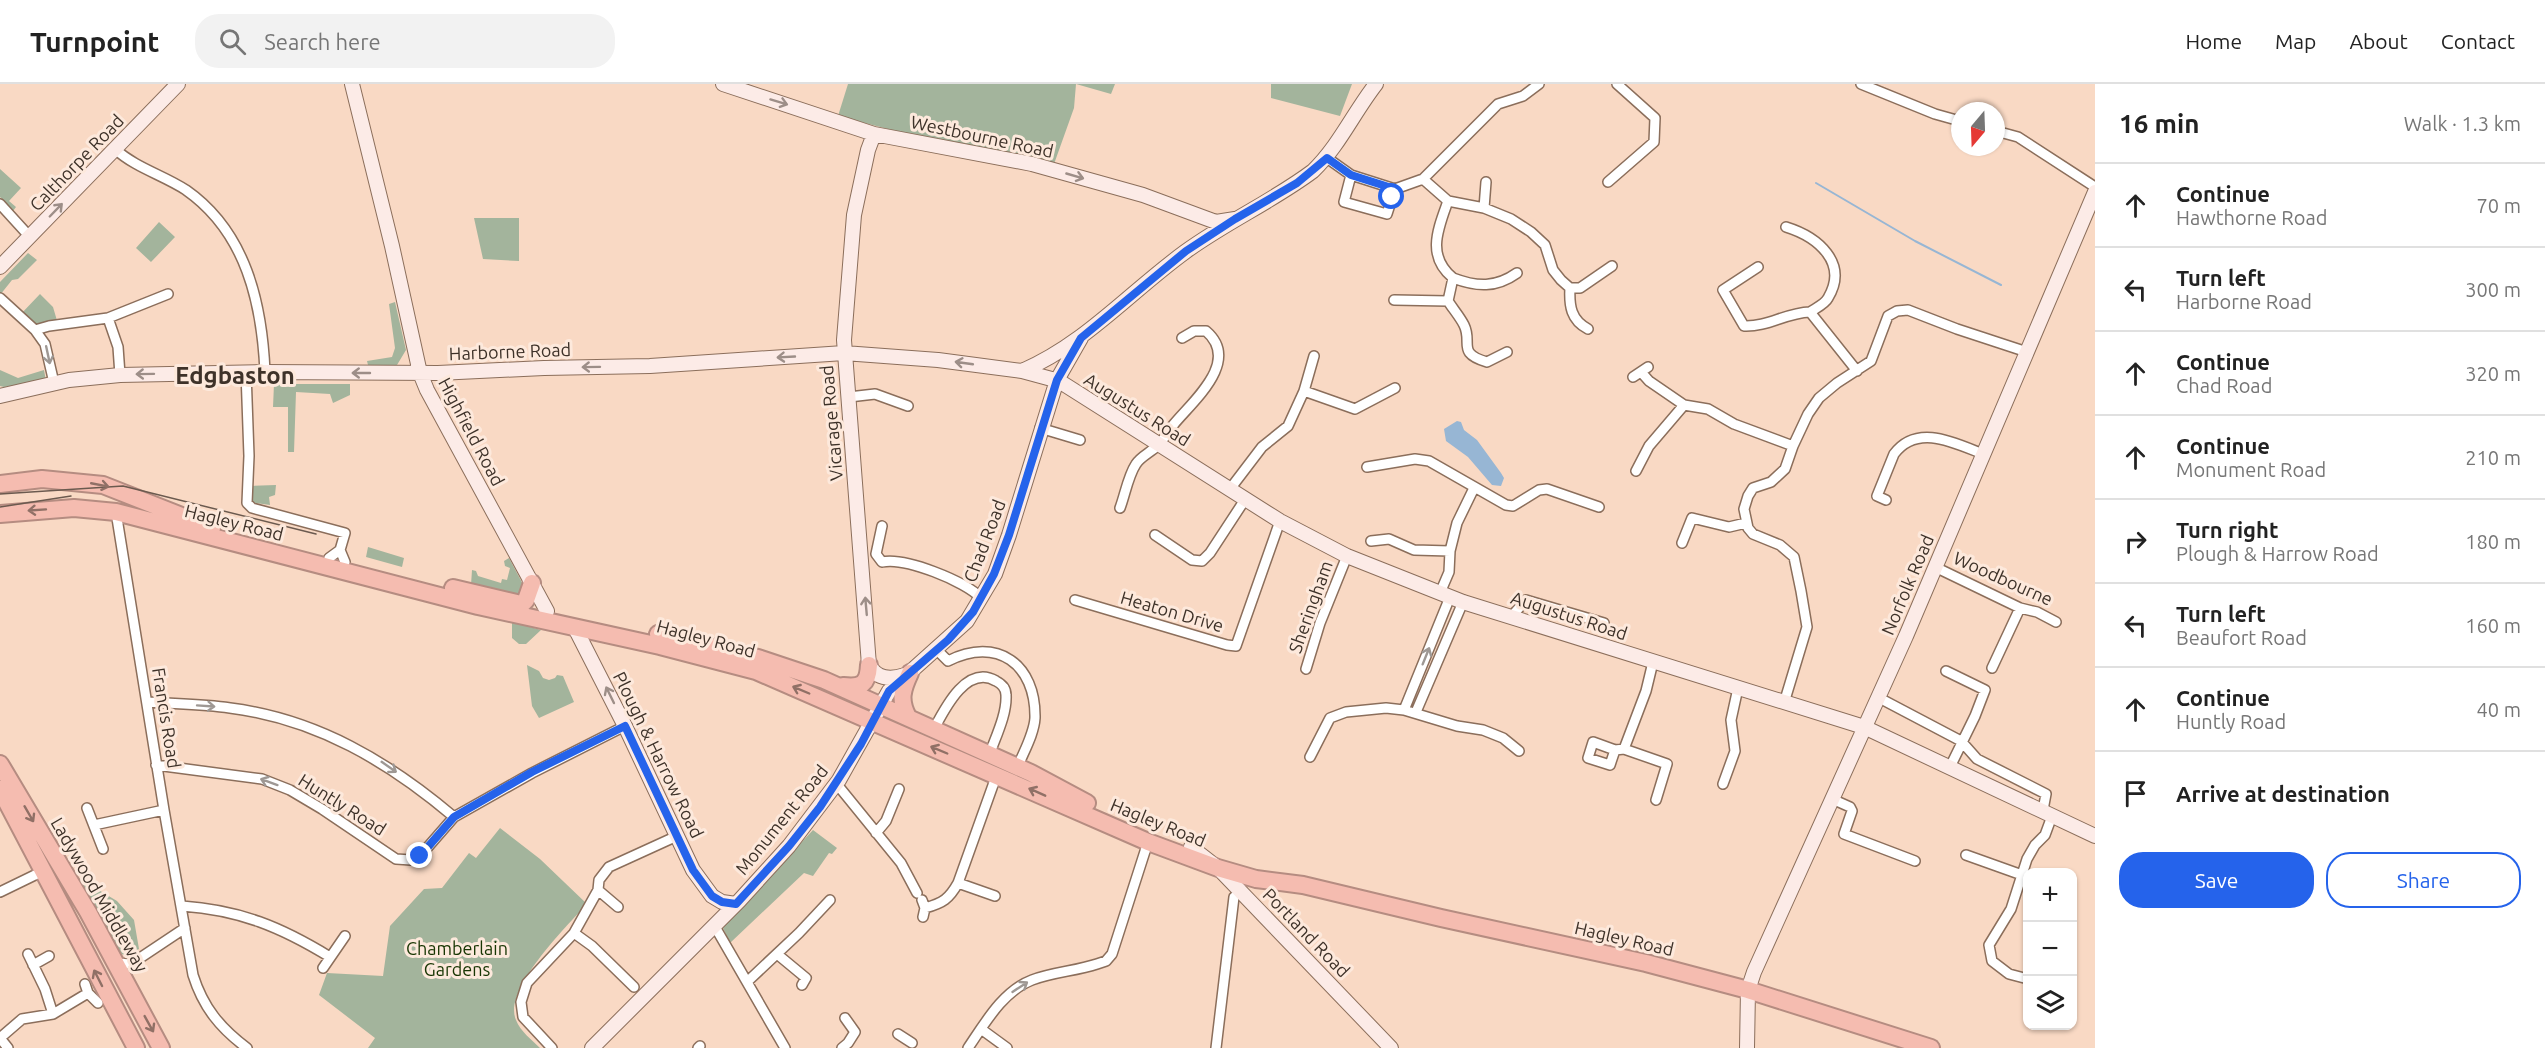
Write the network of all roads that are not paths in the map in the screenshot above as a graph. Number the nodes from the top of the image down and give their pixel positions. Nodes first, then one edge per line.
1 (178, 84) edge
2 (352, 84) edge
3 (723, 84) edge
4 (1363, 84) edge
5 (1376, 84) edge
6 (1539, 84) edge
7 (1617, 84) edge
8 (1861, 84) edge
9 (1359, 105) junction
10 (1951, 118) edge
11 (2005, 133) edge
12 (874, 134) junction
13 (115, 149) junction
14 (1327, 158) junction
15 (1351, 175) junction
16 (1423, 179) junction
17 (1486, 182) dead end
18 (1608, 182) dead end
19 (2095, 187) edge
20 (1395, 189) junction
21 (2095, 192) edge
22 (1448, 201) junction
23 (0, 204) edge
24 (1484, 208) junction
25 (1216, 227) junction
26 (1786, 227) dead end
27 (30, 237) junction
28 (1612, 266) dead end
29 (0, 267) edge
30 (1758, 267) dead end
31 (1517, 273) dead end
32 (1454, 278) junction
33 (1570, 288) junction
34 (168, 294) dead end
35 (0, 298) edge
36 (1394, 300) dead end
37 (1448, 301) junction
38 (1810, 312) junction
39 (108, 318) junction
40 (1588, 329) dead end
41 (35, 330) junction
42 (1081, 338) junction
43 (1182, 338) dead end
44 (1507, 352) dead end
45 (2027, 352) junction
46 (844, 353) junction
47 (1314, 356) dead end
48 (1022, 371) junction
49 (1857, 371) junction
50 (246, 372) junction
51 (265, 372) junction
52 (1641, 372) dead end
53 (420, 374) junction
54 (120, 375) junction
55 (54, 383) junction
56 (1061, 386) junction
57 (1395, 388) dead end
58 (1304, 391) junction
59 (4, 392) edge
60 (849, 397) junction
61 (1684, 405) junction
62 (908, 406) dead end
63 (1040, 428) junction
64 (1080, 440) dead end
65 (1159, 445) junction
66 (1793, 446) junction
67 (1983, 454) junction
68 (1367, 467) dead end
69 (1636, 471) dead end
70 (0, 484) edge
71 (1474, 488) junction
72 (1230, 489) junction
73 (1246, 498) junction
74 (1886, 500) dead end
75 (1599, 507) dead end
76 (1120, 508) dead end
77 (116, 512) junction
78 (0, 514) edge
79 (1280, 521) junction
80 (1746, 523) junction
81 (882, 526) dead end
82 (1155, 535) dead end
83 (1371, 541) dead end
84 (1682, 543) dead end
85 (1450, 551) junction
86 (338, 556) junction
87 (1347, 556) junction
88 (862, 561) junction
89 (882, 562) junction
90 (1935, 567) junction
91 (532, 583) junction
92 (981, 598) junction
93 (1451, 598) junction
94 (1075, 600) dead end
95 (522, 604) junction
96 (2020, 608) junction
97 (547, 611) junction
98 (1511, 616) junction
99 (2056, 622) dead end
100 (573, 623) junction
101 (1604, 623) dead end
102 (937, 650) junction
103 (1653, 662) junction
104 (757, 664) junction
105 (869, 665) junction
106 (1992, 668) dead end
107 (1306, 669) dead end
108 (1946, 671) dead end
109 (910, 673) junction
110 (815, 676) junction
111 (837, 685) junction
112 (1738, 688) junction
113 (1885, 701) dead end
114 (147, 702) junction
115 (1785, 703) junction
116 (881, 704) junction
117 (1404, 710) junction
118 (1416, 712) junction
119 (908, 717) junction
120 (874, 722) junction
121 (625, 726) junction
122 (1864, 727) junction
123 (934, 729) junction
124 (1962, 741) junction
125 (1520, 751) dead end
126 (990, 753) junction
127 (1310, 757) dead end
128 (0, 764) edge
129 (156, 765) junction
130 (1018, 766) junction
131 (1950, 767) junction
132 (995, 774) junction
133 (835, 784) junction
134 (1723, 784) dead end
135 (0, 789) edge
136 (899, 789) dead end
137 (1656, 800) dead end
138 (1832, 800) junction
139 (87, 808) dead end
140 (164, 810) junction
141 (2048, 813) junction
142 (454, 817) junction
143 (94, 825) junction
144 (876, 833) junction
145 (677, 836) junction
146 (2095, 836) edge
147 (1148, 842) junction
148 (1191, 847) junction
149 (103, 849) dead end
150 (1966, 855) dead end
151 (1915, 861) dead end
152 (43, 868) junction
153 (1218, 868) junction
154 (2022, 875) junction
155 (958, 883) junction
156 (1303, 885) junction
157 (598, 890) junction
158 (0, 892) edge
159 (712, 896) junction
160 (995, 896) dead end
161 (1234, 897) dead end
162 (830, 900) dead end
163 (736, 904) junction
164 (182, 906) junction
165 (618, 907) dead end
166 (714, 925) junction
167 (185, 928) junction
168 (574, 933) junction
169 (345, 936) dead end
170 (28, 954) dead end
171 (777, 954) junction
172 (49, 956) dead end
173 (330, 957) junction
174 (117, 963) junction
175 (33, 965) junction
176 (323, 968) dead end
177 (2023, 978) edge
178 (748, 981) junction
179 (802, 985) dead end
180 (634, 987) dead end
181 (1748, 990) junction
182 (98, 1003) dead end
183 (53, 1014) junction
184 (845, 1018) dead end
185 (981, 1029) junction
186 (0, 1038) edge
187 (905, 1038) dead end
188 (596, 1047) edge
189 (8, 1048) edge
190 (136, 1048) edge
191 (161, 1048) edge
192 (247, 1048) edge
193 (552, 1048) edge
194 (785, 1048) edge
195 (842, 1048) edge
196 (898, 1048) edge
197 (968, 1048) edge
198 (1007, 1048) edge
199 (1216, 1048) edge
200 (1391, 1048) edge
201 (1747, 1048) edge
202 (1931, 1048) edge

1 - 13 main road, Calthorpe Road
2 - 53 main road, Highfield Road
3 -> 12 main road, Westbourne Road
4 - 9 main road
5 - 9 main road
6 - 16 street
7 - 18 street
8 - 10 street
9 - 14 main road
11 - 19 street
12 -> 25 main road, Westbourne Road
12 - 46 main road, Vicarage Road
27 -> 13 main road, Calthorpe Road
13 - 51 street
14 - 15 street
14 - 25 main road
15 - 20 street
15 - 20 street
16 - 20 street
16 - 22 street
17 - 24 street
21 - 45 main road, Norfolk Road
22 - 24 street
22 - 32 street
23 - 27 street
24 - 33 street
25 - 42 main road
26 - 38 street
27 - 29 main road, Calthorpe Road
28 - 33 street
30 - 38 street
31 - 32 street
32 - 37 street
33 - 40 street
34 - 39 street
35 - 41 street
36 - 37 street
37 - 44 street
38 - 49 street
39 - 41 street
39 - 54 street
41 -> 55 street
42 - 48 main road
42 - 56 main road
43 - 65 street
45 - 49 street
45 - 67 main road, Norfolk Road
48 -> 46 main road, Harborne Road
46 -> 53 main road, Harborne Road
46 - 60 main road, Vicarage Road
47 - 58 street
48 - 56 main road, Harborne Road
49 - 66 street
50 - 51 main road, Harborne Road
50 -> 54 main road, Harborne Road
50 - 86 street
53 -> 51 main road, Harborne Road
52 - 61 street
53 - 91 main road, Highfield Road
54 - 55 main road, Harborne Road
55 - 59 main road, Harborne Road
56 - 63 main road, Chad Road
56 - 65 main road, Augustus Road
57 - 58 street
58 - 72 street
60 - 62 street
60 - 88 main road, Vicarage Road
61 - 66 street
61 - 69 street
63 - 64 street
63 - 92 main road, Chad Road
65 - 72 main road, Augustus Road
65 - 76 street
66 - 80 street
67 - 74 street
67 - 90 main road, Norfolk Road
68 - 71 street
70 -> 86 highway, Hagley Road
71 - 75 street
71 - 85 street
72 - 73 main road, Augustus Road
73 - 79 main road, Augustus Road
73 - 82 street
77 -> 78 highway, Hagley Road
77 - 100 highway, Hagley Road
77 - 114 street, Francis Road
79 - 87 main road, Augustus Road
79 - 94 street, Heaton Drive
80 - 84 street
80 - 115 street
81 - 89 street
83 - 85 street
85 - 93 street
86 - 95 highway, Hagley Road
87 - 93 main road, Augustus Road
87 - 107 street, Sheringham
88 - 89 street
105 -> 88 main road, Vicarage Road
89 - 92 street
90 - 96 street, Woodbourne
90 - 122 main road, Norfolk Road
91 - 95 highway
91 - 97 main road, Highfield Road
92 - 102 main road, Chad Road
93 - 98 main road, Augustus Road
117 -> 93 street
93 - 118 street
95 - 97 highway, Hagley Road
96 - 99 street, Woodbourne
96 - 106 street
97 - 100 highway, Hagley Road
98 - 101 street
98 - 103 main road, Augustus Road
100 - 104 highway, Hagley Road
121 -> 100 main road, Plough & Harrow Road
102 - 109 main road, Chad Road
102 - 130 street
103 - 112 main road, Augustus Road
103 - 137 street
104 - 110 highway, Hagley Road
120 -> 104 highway, Hagley Road
105 - 109 main road
105 - 111 highway
108 - 124 street
109 - 116 main road, Chad Road
109 - 119 highway
110 - 111 highway, Hagley Road
110 - 120 highway
111 - 116 highway, Hagley Road
112 - 115 main road, Augustus Road
112 - 134 street
113 - 124 street
114 - 129 street, Francis Road
114 -> 142 street
115 - 122 main road, Augustus Road
116 - 119 highway, Hagley Road
116 - 120 main road, Monument Road
117 - 118 street
117 - 127 street
118 - 125 street
119 - 123 highway, Hagley Road
132 -> 120 highway, Hagley Road
120 - 133 main road, Monument Road
121 - 142 street, Huntly Road
121 - 145 main road, Plough & Harrow Road
122 - 131 main road, Augustus Road
122 - 138 main road, Norfolk Road
123 - 126 highway, Hagley Road
123 - 126 street
124 - 131 street
124 - 141 street
126 - 130 highway, Hagley Road
126 - 132 highway
128 -> 174 highway, Ladywood Middleway
129 - 140 street, Francis Road
142 -> 129 street, Huntly Road
130 - 148 highway, Hagley Road
131 - 141 main road, Augustus Road
147 -> 132 highway, Hagley Road
132 - 155 street
133 - 144 street
133 - 163 main road, Monument Road
135 - 152 highway, Ladywood Middleway
136 - 144 street
138 - 151 street
138 - 181 main road, Norfolk Road
139 - 143 street
140 - 143 street
140 - 164 street, Francis Road
141 - 146 main road, Augustus Road
141 - 154 street
143 - 149 street
144 - 155 street
145 - 157 street
145 - 159 main road, Plough & Harrow Road
147 - 153 highway, Hagley Road
185 -> 147 street
148 - 153 main road, Portland Road
148 - 156 highway, Hagley Road
150 - 154 street
152 - 158 street
190 -> 152 highway, Ladywood Middleway
153 - 156 highway, Hagley Road
153 - 200 main road, Portland Road
154 - 177 street
155 - 160 street
156 - 181 highway, Hagley Road
157 - 165 street
157 - 168 street
159 - 163 main road
159 - 166 main road
161 - 199 street
162 - 171 street
163 - 166 main road, Monument Road
164 - 167 street, Francis Road
164 - 173 street
166 - 178 street
166 - 188 main road, Monument Road
167 - 174 street
167 - 192 street, Francis Road
168 - 180 street
168 - 193 street
169 - 173 street
170 - 175 street
171 - 178 street
171 - 179 street
172 - 175 street
173 - 176 street
174 -> 191 highway, Ladywood Middleway
175 - 183 street
178 - 194 street
181 - 201 main road, Norfolk Road
181 - 202 highway, Hagley Road
182 - 183 street
183 - 186 street
184 - 195 street
185 - 197 street
185 - 198 street
186 - 189 street
187 - 196 street

